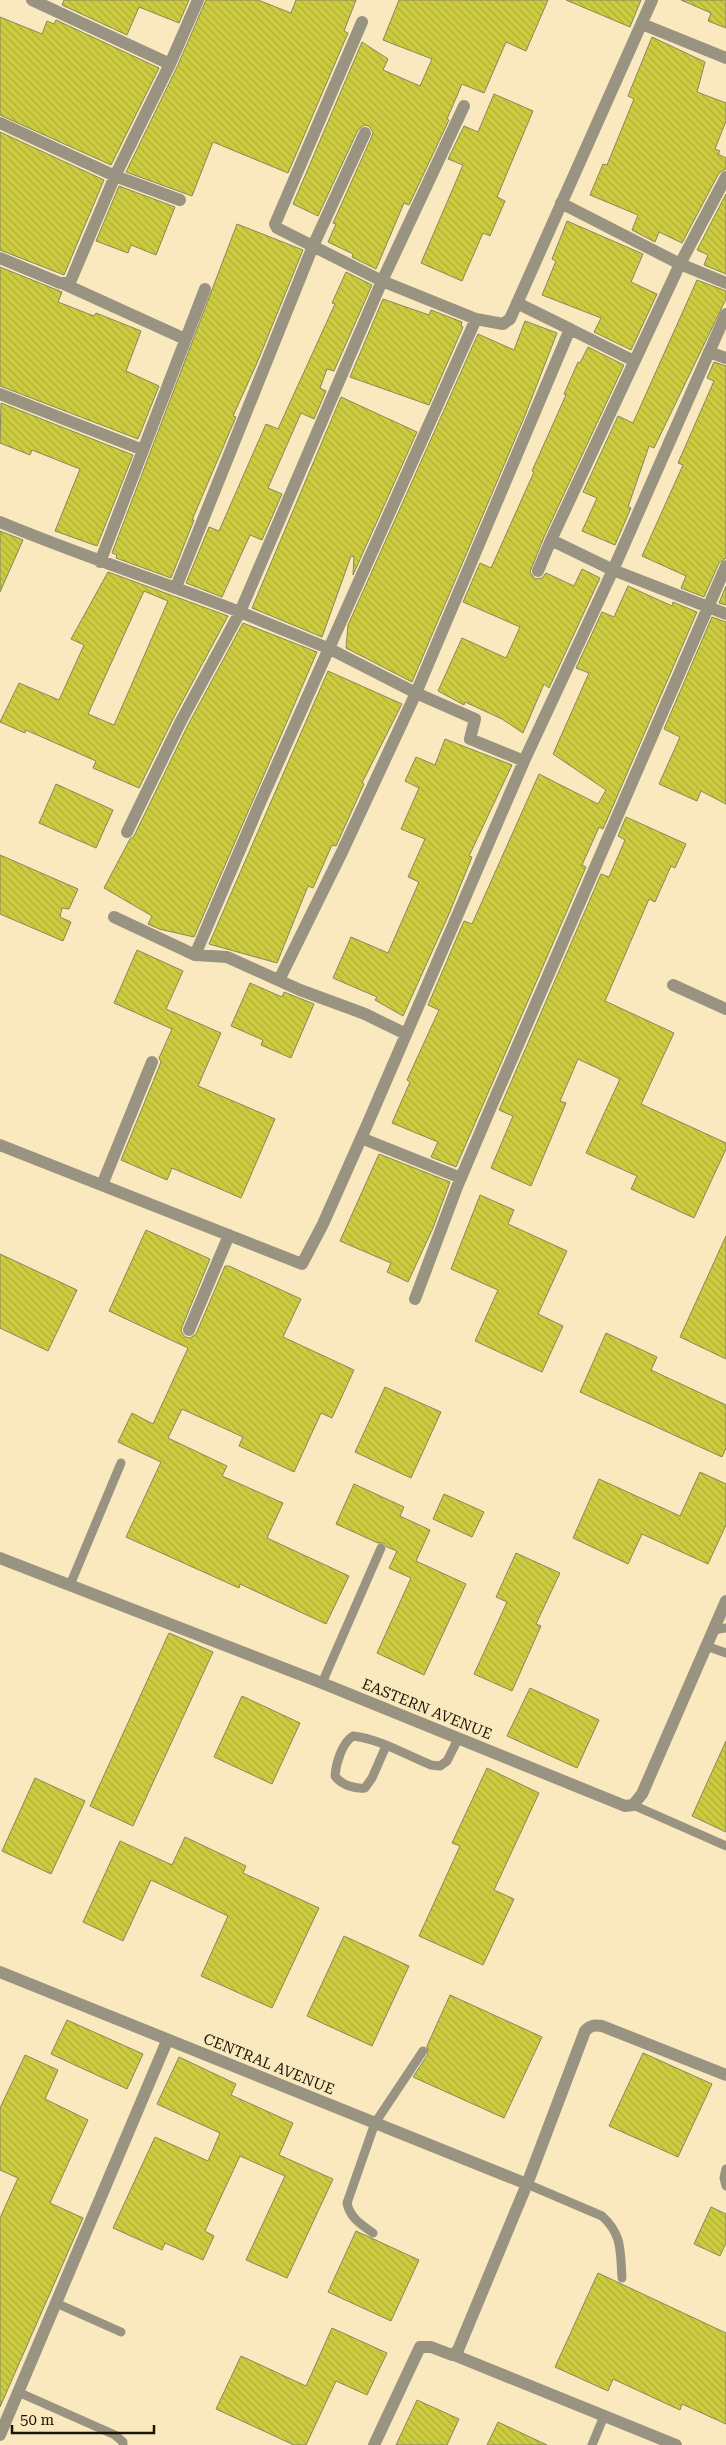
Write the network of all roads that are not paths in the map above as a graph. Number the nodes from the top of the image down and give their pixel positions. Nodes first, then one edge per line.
1 (32, 0) edge
2 (198, 0) edge
3 (652, 0) edge
4 (362, 22) dead end
5 (642, 24) junction
6 (726, 58) edge
7 (170, 64) junction
8 (464, 106) dead end
9 (0, 123) edge
10 (365, 133) dead end
11 (115, 176) junction
12 (726, 178) edge
13 (180, 200) dead end
14 (561, 203) junction
15 (313, 246) junction
16 (0, 258) edge
17 (680, 264) junction
18 (382, 281) junction
19 (726, 282) edge
20 (64, 284) junction
21 (205, 289) dead end
22 (517, 303) junction
23 (726, 314) edge
24 (476, 319) junction
25 (570, 329) junction
26 (185, 339) junction
27 (709, 352) junction
28 (726, 358) edge
29 (634, 361) junction
30 (0, 394) edge
31 (143, 450) junction
32 (0, 522) edge
33 (551, 540) junction
34 (100, 562) junction
35 (726, 566) edge
36 (613, 570) junction
37 (538, 571) dead end
38 (176, 587) junction
39 (708, 607) junction
40 (240, 612) junction
41 (726, 614) edge
42 (330, 649) junction
43 (416, 693) junction
44 (524, 761) junction
45 (127, 832) dead end
46 (114, 917) dead end
47 (195, 955) junction
48 (279, 980) junction
49 (672, 986) dead end
50 (726, 1009) edge
51 (406, 1034) junction
52 (152, 1062) dead end
53 (361, 1138) junction
54 (0, 1145) edge
55 (461, 1178) junction
56 (102, 1185) junction
57 (229, 1235) junction
58 (415, 1299) dead end
59 (189, 1330) dead end
60 (121, 1463) dead end
61 (381, 1548) dead end
62 (0, 1558) edge
63 (70, 1585) junction
64 (726, 1601) edge
65 (720, 1629) edge
66 (706, 1646) junction
67 (726, 1653) edge
68 (322, 1684) junction
69 (458, 1739) junction
70 (386, 1746) junction
71 (633, 1805) junction
72 (726, 1846) edge
73 (0, 1972) edge
74 (167, 2040) junction
75 (423, 2051) dead end
76 (726, 2076) edge
77 (375, 2123) junction
78 (726, 2169) edge
79 (527, 2184) junction
80 (726, 2186) edge
81 (373, 2233) dead end
82 (622, 2278) dead end
83 (56, 2303) junction
84 (121, 2332) dead end
85 (454, 2355) junction
86 (18, 2392) junction
87 (604, 2416) junction
88 (0, 2435) edge
89 (124, 2445) edge
90 (374, 2445) edge
91 (592, 2445) edge
92 (676, 2445) edge

1 - 7 street
2 - 7 street
3 - 5 street
4 - 15 street
5 - 6 street
5 - 14 street
7 - 11 street
8 - 18 street
9 - 11 street
10 - 15 street
11 - 13 street
11 - 20 street
12 - 17 street
14 - 17 street
14 - 22 street
15 - 18 street
15 - 38 street
16 - 20 street
17 - 19 street
17 - 29 street
18 - 24 street
18 - 40 street
20 - 26 street
21 - 26 street
22 - 24 street
22 - 25 street
23 - 27 street
24 - 42 street
25 - 29 street
25 - 43 street
26 - 31 street
27 - 28 street
27 - 36 street
29 - 33 street
30 - 31 street
31 - 34 street
32 - 34 street
33 - 36 street
33 - 37 street
34 - 38 street
35 - 39 street
36 - 39 street
36 - 44 street
38 - 40 street
39 - 41 street
39 - 55 street
40 - 42 street
40 - 45 street
42 - 43 street
42 - 47 street
43 - 44 street
43 - 48 street
44 - 51 street
46 - 47 street
47 - 48 street
48 - 51 street
49 - 50 street
51 - 53 street
52 - 56 street
53 - 55 street
53 - 57 street
54 - 56 street
55 - 58 street
56 - 57 street
57 - 59 street
60 - 63 lane
61 - 68 lane
62 - 63 street, EASTERN AVENUE
63 - 68 street, EASTERN AVENUE
64 - 65 street
65 - 66 street
66 - 67 lane
66 - 71 street
68 - 69 street, EASTERN AVENUE
69 - 70 lane
69 - 71 street, EASTERN AVENUE
70 - 70 lane
71 - 72 lane
73 - 74 street, CENTRAL AVENUE
74 - 77 street, CENTRAL AVENUE
74 - 83 street
75 - 77 lane
76 - 79 street
77 - 79 street, CENTRAL AVENUE
77 - 81 lane
78 - 80 lane
79 - 82 lane
79 - 85 street
83 - 84 lane
83 - 86 street
85 - 87 street
85 - 90 street
86 - 88 street
86 - 89 lane
87 - 91 lane
87 - 92 street

